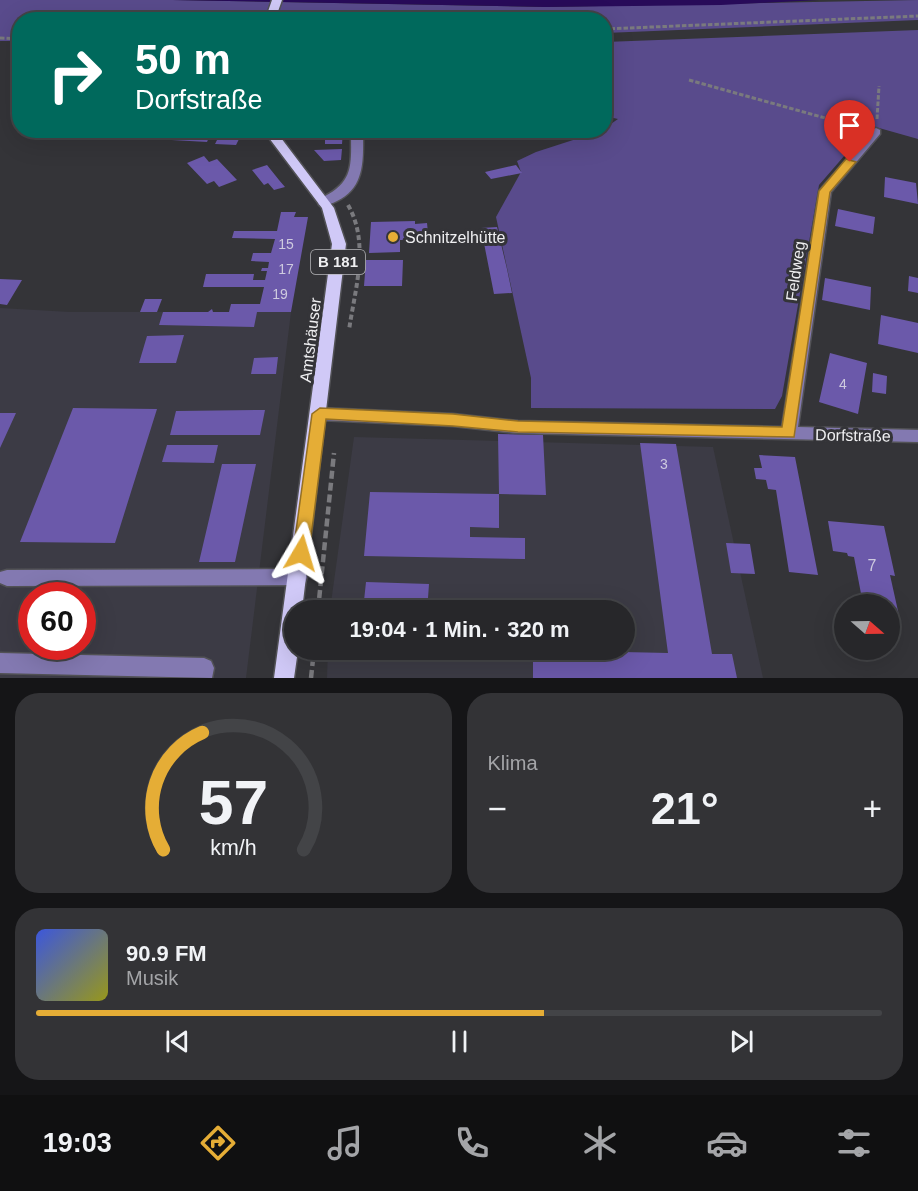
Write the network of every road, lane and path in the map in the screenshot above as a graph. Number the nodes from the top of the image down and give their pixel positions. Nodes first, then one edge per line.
1 (918, 16) edge
2 (612, 29) edge
3 (689, 80) dead end
4 (879, 86) dead end
5 (876, 132) junction
6 (275, 138) edge
7 (357, 138) edge
8 (324, 202) junction
9 (320, 414) junction
10 (789, 433) junction
11 (918, 436) edge
12 (298, 577) junction
13 (7, 578) dead end
14 (313, 660) edge
15 (0, 663) edge
16 (202, 678) edge
17 (284, 678) edge
18 (310, 678) edge

1 - 2 path
3 - 5 path
4 - 5 path
5 - 10 street, Feldweg
6 - 8 main road, Amtshäuser / B 181
7 - 8 street
8 - 9 main road, Amtshäuser / B 181
9 - 10 street, Dorfstraße
9 - 12 main road, B 181
10 - 11 street, Dorfstraße
12 - 13 street
12 - 17 main road, B 181
14 - 18 path
15 - 16 street

